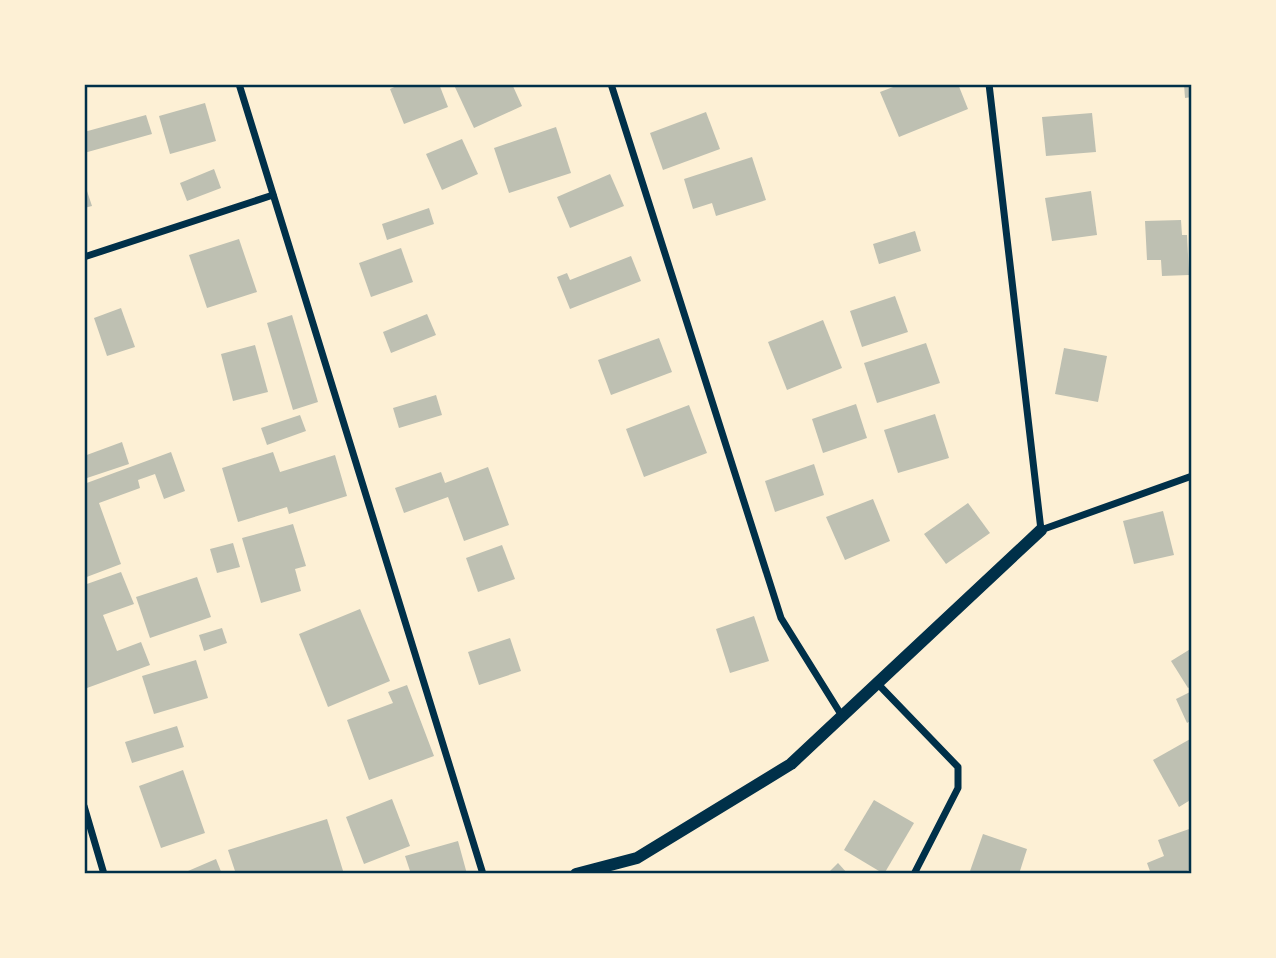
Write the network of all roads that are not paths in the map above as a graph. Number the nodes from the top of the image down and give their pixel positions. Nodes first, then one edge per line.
1 (239, 84) edge
2 (611, 84) edge
3 (989, 84) edge
4 (273, 195) junction
5 (84, 257) edge
6 (1192, 476) edge
7 (1041, 530) junction
8 (877, 683) junction
9 (842, 716) junction
10 (84, 806) edge
11 (104, 874) edge
12 (483, 874) edge
13 (576, 874) edge
14 (914, 874) edge

1 - 4 street
2 - 9 street
3 - 7 street
4 - 5 street
4 - 12 street
6 - 7 street
7 - 8 street
8 - 9 street
8 - 14 street
9 - 13 street
10 - 11 street

